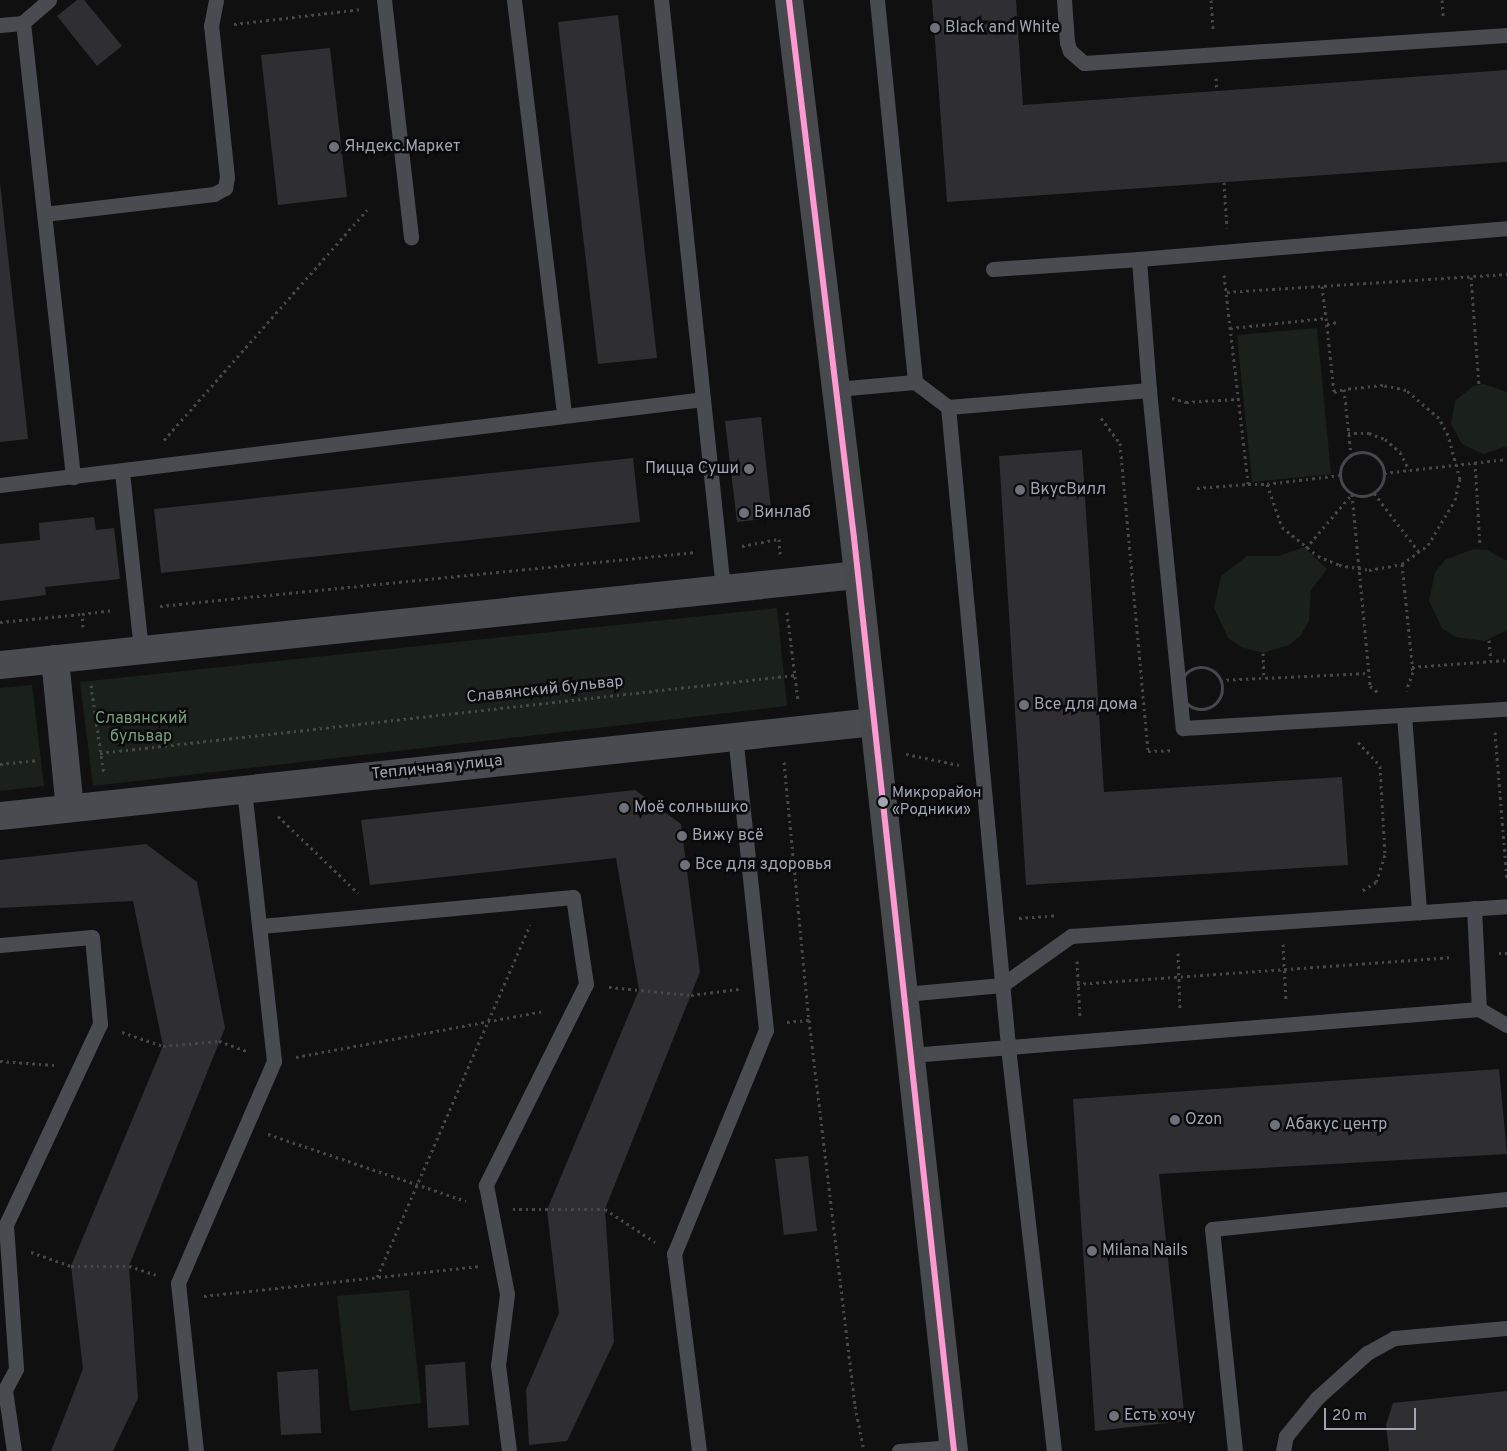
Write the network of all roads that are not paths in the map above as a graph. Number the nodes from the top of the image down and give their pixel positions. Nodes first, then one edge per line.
1 (49, 0) edge
2 (216, 0) edge
3 (514, 0) edge
4 (661, 0) edge
5 (789, 0) edge
6 (877, 0) edge
7 (1064, 0) edge
8 (384, 3) edge
9 (23, 23) junction
10 (0, 25) edge
11 (1507, 35) edge
12 (44, 214) junction
13 (1507, 228) edge
14 (411, 237) dead end
15 (1139, 259) junction
16 (993, 270) dead end
17 (915, 382) junction
18 (836, 389) junction
19 (1149, 390) junction
20 (703, 399) junction
21 (948, 407) junction
22 (564, 415) junction
23 (122, 472) junction
24 (73, 477) junction
25 (0, 485) edge
26 (858, 575) junction
27 (723, 589) junction
28 (141, 650) junction
29 (54, 659) junction
30 (0, 665) edge
31 (1507, 709) edge
32 (1404, 715) junction
33 (875, 735) junction
34 (735, 737) junction
35 (244, 789) junction
36 (70, 808) junction
37 (0, 816) edge
38 (1507, 906) edge
39 (1474, 908) junction
40 (1419, 912) junction
41 (261, 926) junction
42 (0, 945) edge
43 (1002, 985) junction
44 (905, 994) junction
45 (1479, 1009) junction
46 (1507, 1025) edge
47 (1008, 1046) junction
48 (912, 1055) junction
49 (1507, 1199) edge
50 (1507, 1328) edge
51 (954, 1449) edge
52 (14, 1451) edge
53 (196, 1451) edge
54 (508, 1451) edge
55 (698, 1451) edge
56 (899, 1451) edge
57 (1054, 1451) edge
58 (1235, 1451) edge
59 (1283, 1451) edge

1 - 9 lane
2 - 12 lane
3 - 22 lane
4 - 20 lane
5 - 18 main road
6 - 17 lane
7 - 11 lane
8 - 14 lane
9 - 10 lane
9 - 12 lane
12 - 24 lane
13 - 15 lane
15 - 16 lane
15 - 19 lane
17 - 18 lane
17 - 21 lane
18 - 26 main road
19 - 21 lane
19 - 32 lane
20 - 22 lane
20 - 27 lane
21 - 43 lane
22 - 23 lane
23 - 24 lane
23 - 28 lane
24 - 25 lane
26 - 27 street
26 - 33 main road
27 - 28 street
28 - 29 street
29 - 30 street
29 - 36 street
31 - 32 lane
32 - 40 lane
33 - 34 street, Тепличная улица
33 - 44 main road
34 - 35 street, Тепличная улица
34 - 55 lane
35 - 36 street, Тепличная улица
35 - 41 lane
36 - 37 street, Тепличная улица
38 - 39 lane
39 - 40 lane
39 - 45 lane
40 - 43 lane
41 - 53 lane
41 - 54 lane
42 - 52 lane
43 - 44 lane
43 - 47 lane
44 - 48 main road
45 - 46 lane
45 - 47 lane
47 - 48 lane
47 - 57 lane
48 - 51 main road
49 - 58 lane
50 - 59 lane
51 - 56 lane

